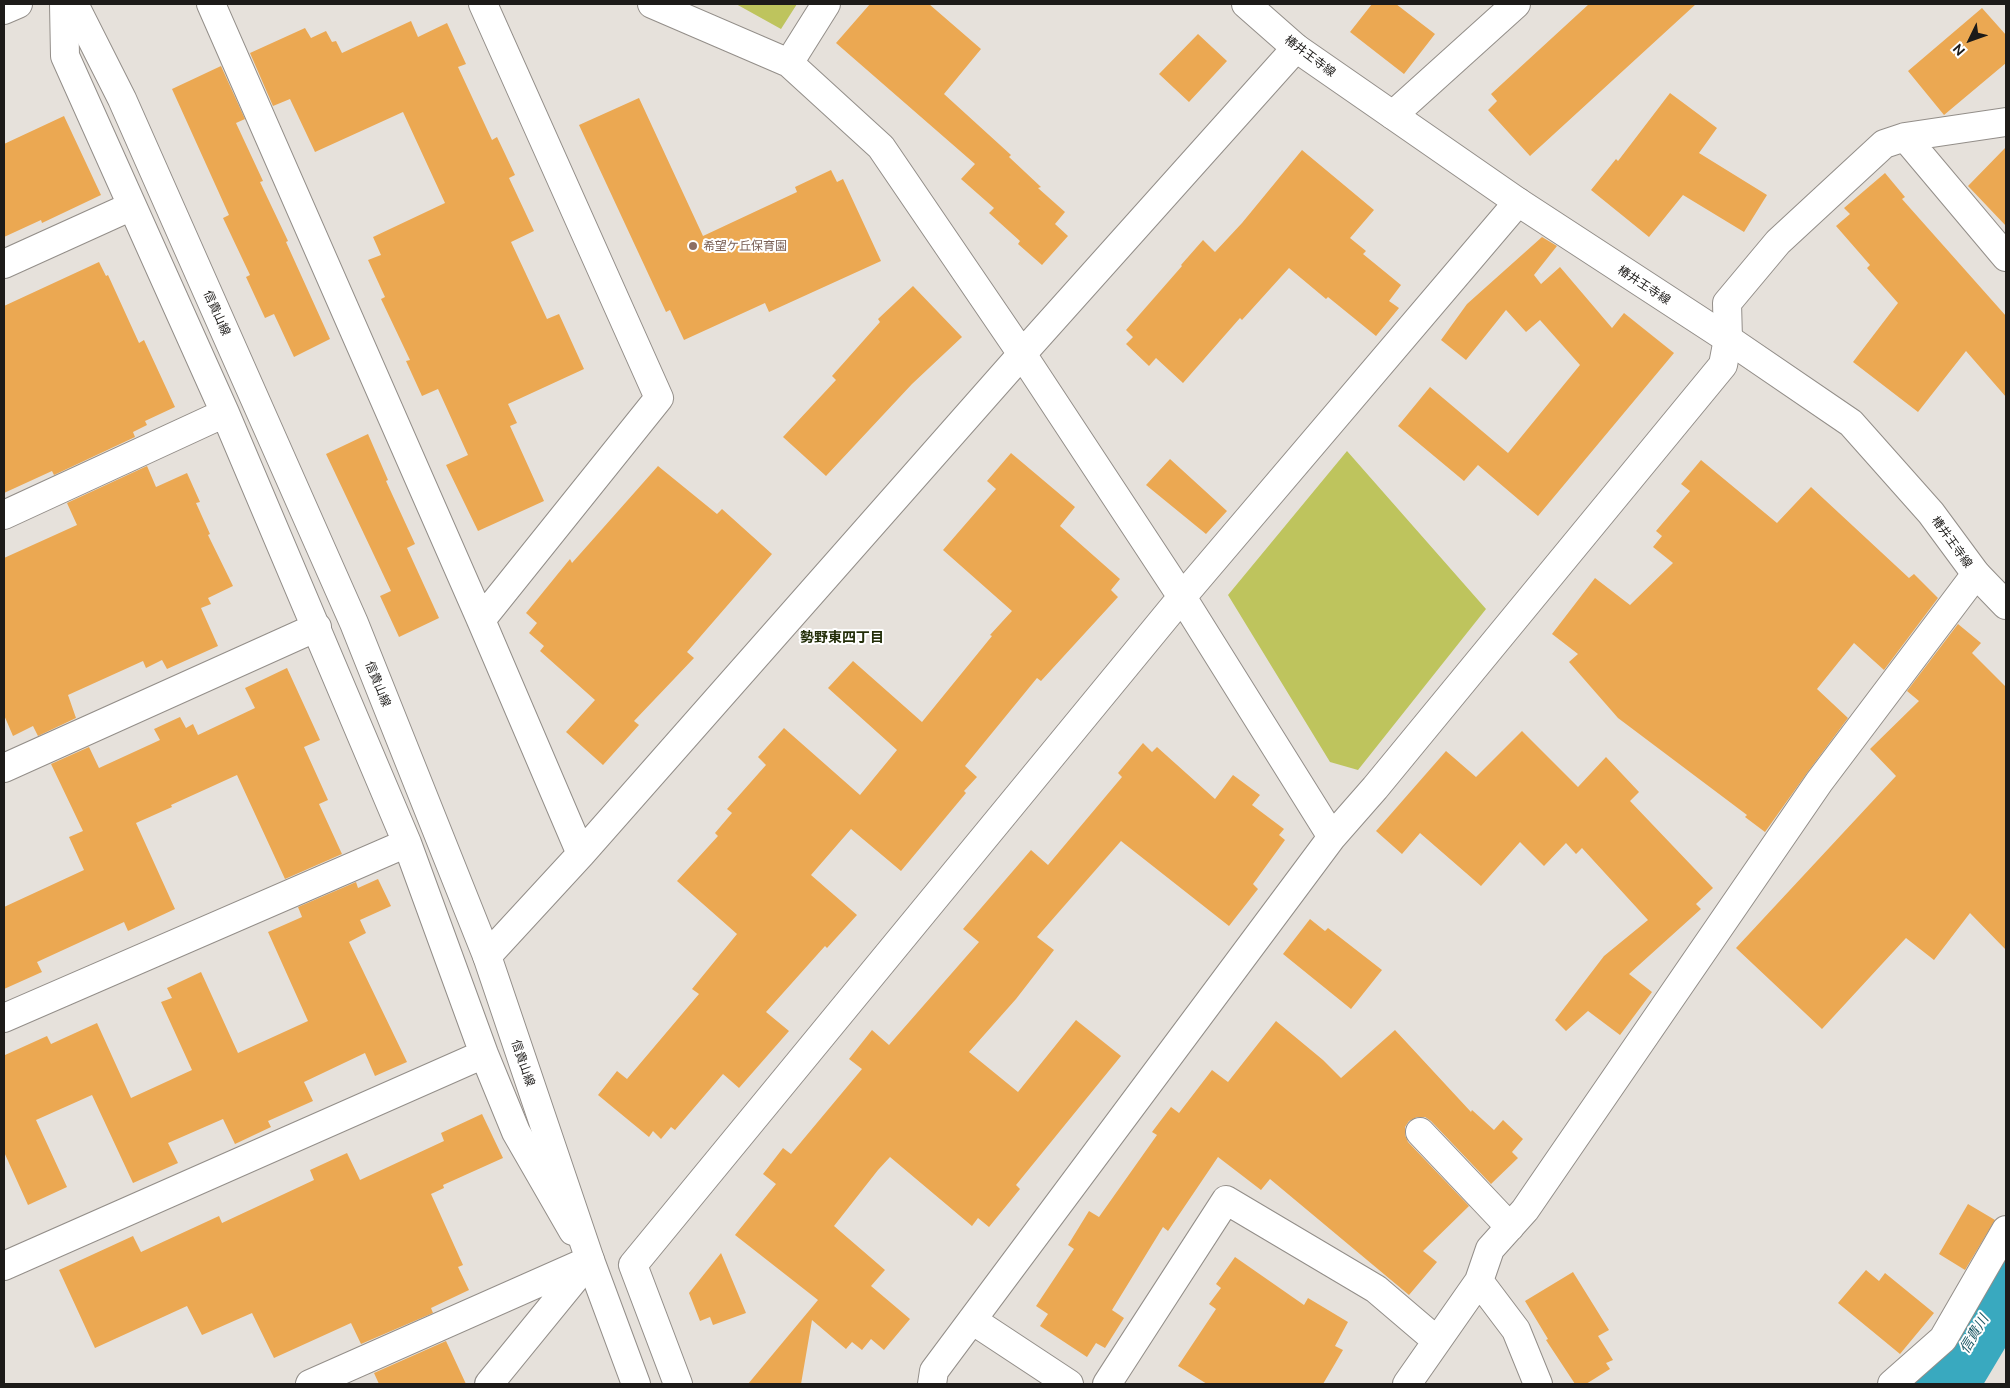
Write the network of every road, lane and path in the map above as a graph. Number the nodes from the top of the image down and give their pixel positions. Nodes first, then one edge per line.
1 (18, 4) edge
2 (64, 4) edge
3 (74, 4) edge
4 (211, 4) edge
5 (483, 4) edge
6 (652, 4) edge
7 (826, 4) edge
8 (1246, 4) edge
9 (1516, 4) edge
10 (4, 10) edge
11 (1296, 48) junction
12 (789, 63) junction
13 (1393, 116) junction
14 (2006, 122) edge
15 (1905, 136) junction
16 (1518, 202) junction
17 (132, 206) junction
18 (2006, 257) edge
19 (4, 264) edge
20 (1728, 340) junction
21 (1022, 354) junction
22 (225, 413) junction
23 (4, 515) edge
24 (1976, 574) junction
25 (1182, 597) junction
26 (2006, 605) edge
27 (481, 620) junction
28 (317, 628) junction
29 (4, 768) edge
30 (1332, 837) junction
31 (407, 843) junction
32 (580, 854) junction
33 (487, 956) junction
34 (4, 1018) edge
35 (484, 1054) junction
36 (1420, 1132) dead end
37 (1510, 1227) junction
38 (2006, 1230) edge
39 (590, 1260) junction
40 (4, 1266) edge
41 (1479, 1281) junction
42 (972, 1320) junction
43 (1437, 1341) junction
44 (310, 1384) edge
45 (489, 1384) edge
46 (636, 1384) edge
47 (678, 1384) edge
48 (932, 1384) edge
49 (1069, 1384) edge
50 (1107, 1384) edge
51 (1407, 1384) edge
52 (1538, 1384) edge
53 (1892, 1384) edge

1 - 10 street
2 - 17 street
3 - 33 street, 信貴山線
4 - 27 street
5 - 27 street
6 - 12 street
7 - 12 street
8 - 11 street, 椿井王寺線
9 - 13 street
11 - 13 street, 椿井王寺線
11 - 21 street
12 - 21 street
13 - 16 street, 椿井王寺線
14 - 15 street
15 - 18 street
15 - 20 street
16 - 20 street, 椿井王寺線
16 - 25 street
17 - 19 street
17 - 22 street
20 - 24 street, 椿井王寺線
20 - 30 street
21 - 25 street
21 - 32 street
22 - 23 street
22 - 28 street
24 - 26 street, 椿井王寺線
24 - 37 street
25 - 30 street
25 - 47 street
27 - 32 street
28 - 29 street
28 - 31 street
30 - 42 street
31 - 34 street
31 - 35 street
32 - 33 street
33 - 39 street, 信貴山線
35 - 39 street
35 - 40 street
36 - 37 street
37 - 41 street
38 - 53 street
39 - 44 street
39 - 45 street
39 - 46 street, 信貴山線
41 - 43 street
41 - 52 street
42 - 48 street
42 - 49 street
43 - 50 street
43 - 51 street

